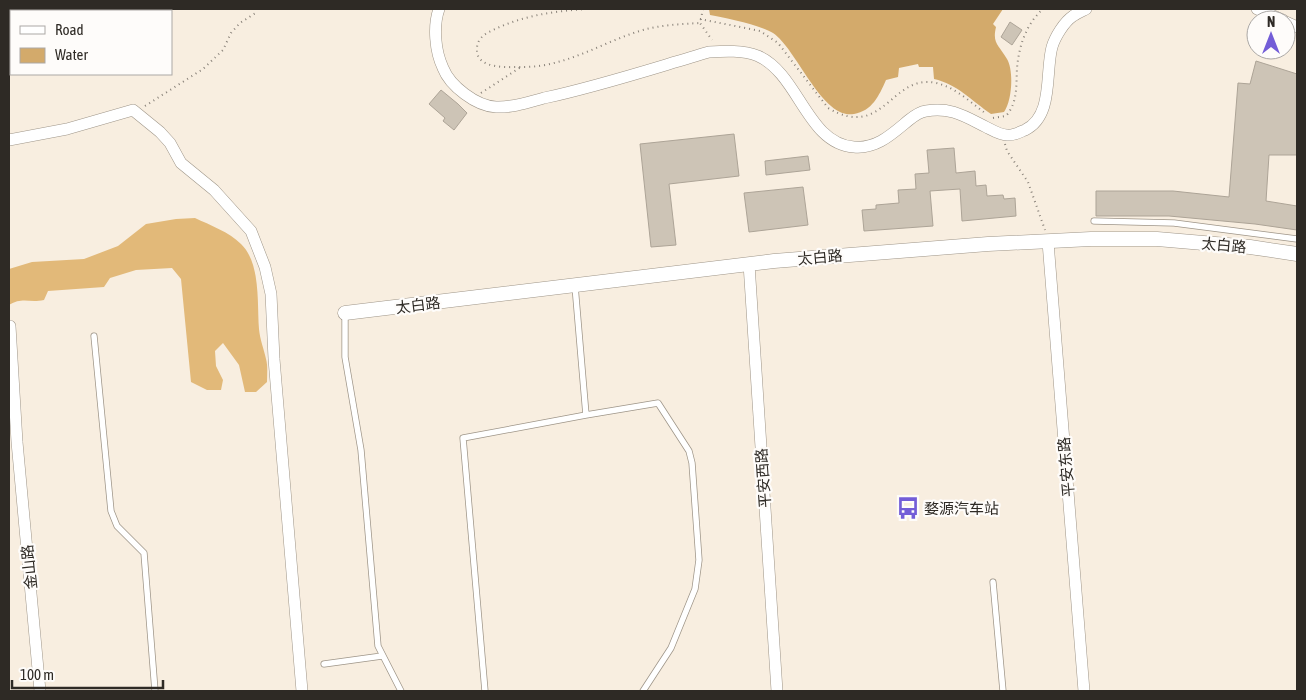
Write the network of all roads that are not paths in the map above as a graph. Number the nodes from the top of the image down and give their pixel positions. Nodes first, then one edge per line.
1 (439, 9) edge
2 (1086, 9) edge
3 (9, 140) edge
4 (1094, 220) dead end
5 (1297, 239) edge
6 (1048, 242) junction
7 (1297, 254) edge
8 (748, 264) junction
9 (575, 286) junction
10 (345, 313) joint
11 (10, 326) dead end
12 (94, 336) dead end
13 (586, 415) junction
14 (13, 442) edge
15 (993, 582) dead end
16 (382, 656) junction
17 (324, 664) dead end
18 (40, 691) edge
19 (155, 691) edge
20 (302, 691) edge
21 (401, 691) edge
22 (485, 691) edge
23 (643, 691) edge
24 (777, 691) edge
25 (1003, 691) edge
26 (1084, 691) edge

1 - 2 street
3 - 20 street
4 - 5 lane
6 - 7 street, 太白路
6 - 8 street, 太白路
6 - 26 street, 平安东路
8 - 9 street, 太白路
8 - 24 street, 平安西路
9 - 10 street, 太白路
9 - 13 lane
10 - 16 lane
11 - 14 street, 金山路
12 - 19 lane
13 - 22 lane
13 - 23 lane
14 - 18 street, 金山路
15 - 25 lane
16 - 17 lane
16 - 21 lane

